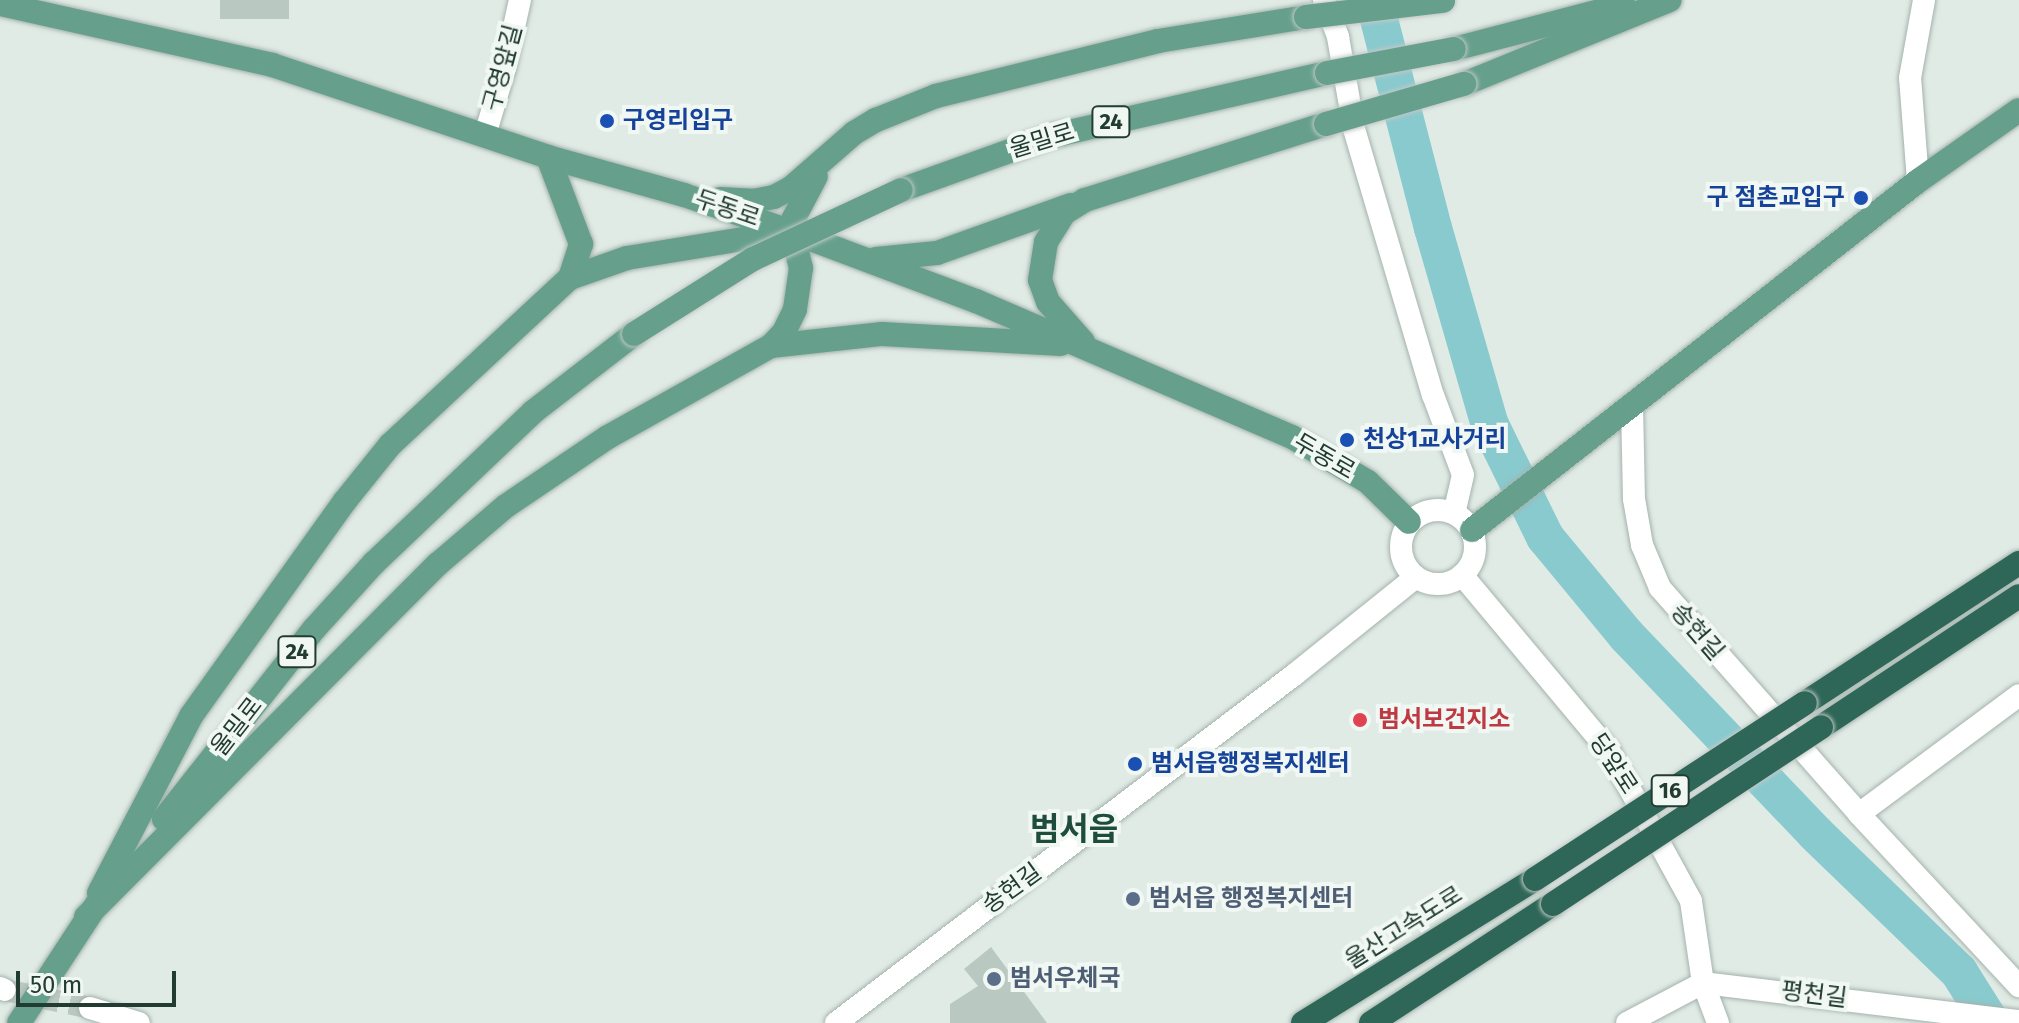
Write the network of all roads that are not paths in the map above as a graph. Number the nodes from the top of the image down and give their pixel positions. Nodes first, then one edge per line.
1 (520, 0) edge
2 (1324, 0) edge
3 (1450, 0) edge
4 (1641, 0) edge
5 (1670, 0) edge
6 (1924, 0) edge
7 (1443, 1) edge
8 (0, 4) edge
9 (2018, 111) edge
10 (485, 135) junction
11 (838, 145) junction
12 (548, 157) junction
13 (1918, 181) junction
14 (684, 195) junction
15 (1085, 200) junction
16 (801, 235) junction
17 (866, 259) junction
18 (570, 278) junction
19 (771, 346) junction
20 (1087, 347) junction
21 (1632, 405) junction
22 (1463, 521) junction
23 (1409, 522) junction
24 (2019, 563) edge
25 (1462, 575) junction
26 (1416, 577) junction
27 (2019, 596) edge
28 (2019, 695) edge
29 (1859, 814) junction
30 (86, 917) junction
31 (1703, 983) junction
32 (2019, 986) edge
33 (90, 1008) tunnel mouth
34 (2019, 1021) edge
35 (19, 1023) edge
36 (139, 1023) edge
37 (836, 1023) edge
38 (1303, 1023) edge
39 (1371, 1023) edge
40 (1627, 1023) edge
41 (1718, 1023) edge

1 - 10 street, 구영앞길
2 - 22 street
3 - 7 main road
4 - 30 main road, 울밀로 / 24, bridge
5 - 15 main road, bridge
6 - 13 street
7 - 11 main road, bridge
8 - 10 main road, 두동로
9 - 13 main road
10 - 12 main road, 두동로
11 - 14 main road
11 - 16 main road
12 - 14 main road, 두동로
12 - 18 main road
13 - 21 main road
14 - 16 main road, 두동로
15 - 17 main road
15 - 20 main road
16 - 17 main road, 두동로
16 - 18 main road
16 - 19 main road
17 - 20 main road, 두동로
18 - 30 main road
19 - 20 main road
19 - 30 main road
20 - 23 main road, 두동로
21 - 22 main road
21 - 29 street, 송현길
22 - 23 street
22 - 25 street
23 - 26 street
24 - 38 highway, 울산고속도로 / 16, bridge
25 - 26 street
25 - 31 street, 당앞로
26 - 37 street, 송현길
27 - 39 highway, 16, bridge
28 - 29 street
29 - 32 street
30 - 35 main road, 울밀로 / 24
31 - 34 street, 평천길
31 - 40 street
31 - 41 street, 당앞로
33 - 36 street

